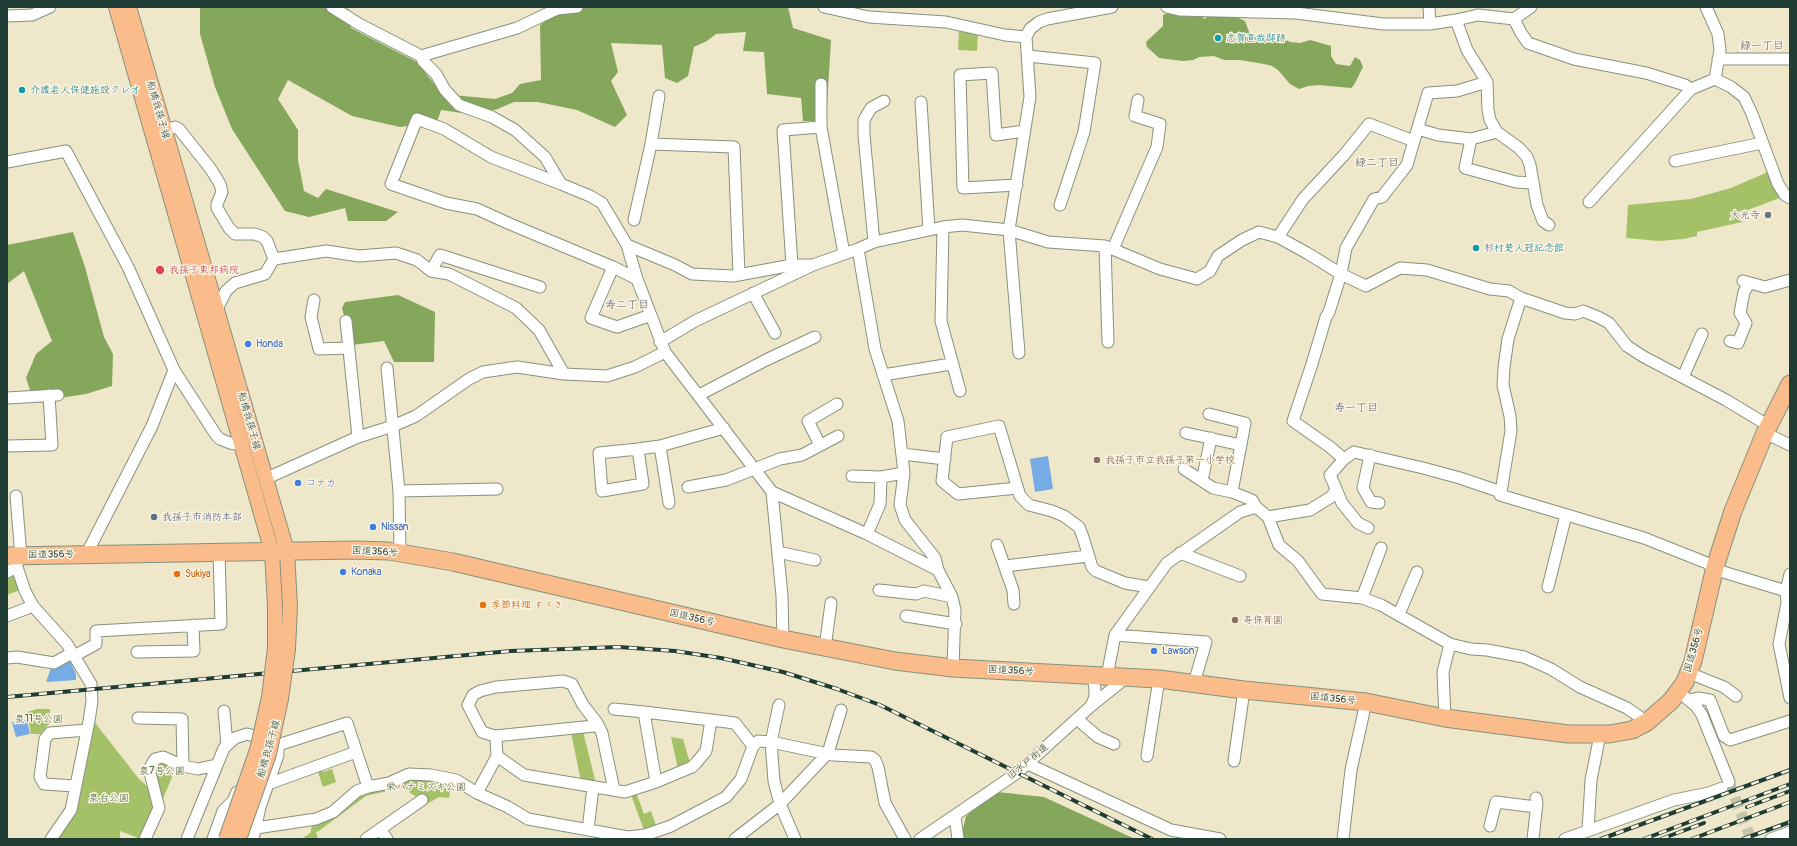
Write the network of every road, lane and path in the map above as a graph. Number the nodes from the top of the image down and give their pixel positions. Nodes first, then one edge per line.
1 (50, 7) edge
2 (116, 7) edge
3 (129, 7) edge
4 (332, 7) edge
5 (578, 7) edge
6 (824, 7) edge
7 (1112, 7) edge
8 (1167, 7) edge
9 (1429, 7) edge
10 (1531, 7) edge
11 (1706, 7) edge
12 (23, 11) edge
13 (858, 11) edge
14 (7, 16) edge
15 (1514, 19) junction
16 (1456, 20) junction
17 (1430, 24) junction
18 (1026, 37) junction
19 (421, 56) junction
20 (1028, 56) junction
21 (1718, 59) junction
22 (1790, 59) edge
23 (1714, 79) junction
24 (1487, 82) junction
25 (821, 84) dead end
26 (1691, 89) junction
27 (659, 96) dead end
28 (1138, 100) dead end
29 (884, 101) dead end
30 (921, 102) dead end
31 (821, 127) junction
32 (1418, 129) junction
33 (1024, 131) junction
34 (158, 132) junction
35 (1497, 132) junction
36 (1471, 139) junction
37 (1414, 141) junction
38 (1762, 143) junction
39 (651, 144) junction
40 (7, 162) edge
41 (1675, 162) dead end
42 (1533, 183) junction
43 (561, 184) junction
44 (1017, 185) junction
45 (1790, 198) edge
46 (1589, 202) dead end
47 (1060, 205) dead end
48 (634, 220) dead end
49 (1549, 225) dead end
50 (943, 227) junction
51 (929, 230) junction
52 (1009, 230) junction
53 (1278, 237) junction
54 (874, 242) junction
55 (627, 245) junction
56 (1109, 248) junction
57 (858, 249) junction
58 (844, 254) junction
59 (274, 259) junction
60 (792, 265) junction
61 (813, 265) junction
62 (613, 267) junction
63 (431, 271) junction
64 (739, 274) junction
65 (1341, 274) junction
66 (637, 279) junction
67 (1789, 283) edge
68 (540, 287) dead end
69 (753, 293) junction
70 (1521, 298) junction
71 (314, 300) dead end
72 (216, 309) junction
73 (652, 315) junction
74 (346, 321) dead end
75 (208, 326) junction
76 (775, 334) dead end
77 (1702, 334) dead end
78 (815, 337) dead end
79 (660, 342) junction
80 (1108, 342) dead end
81 (1738, 343) dead end
82 (348, 348) junction
83 (665, 352) junction
84 (1020, 353) dead end
85 (951, 364) junction
86 (387, 368) dead end
87 (174, 370) junction
88 (564, 374) junction
89 (883, 375) junction
90 (1683, 377) junction
91 (1790, 384) edge
92 (960, 390) dead end
93 (699, 395) junction
94 (7, 398) edge
95 (837, 404) dead end
96 (1209, 414) dead end
97 (393, 426) junction
98 (724, 428) junction
99 (1767, 430) junction
100 (1186, 433) dead end
101 (838, 436) dead end
102 (358, 437) junction
103 (1211, 438) junction
104 (242, 445) junction
105 (820, 445) junction
106 (1241, 445) junction
107 (1790, 445) edge
108 (7, 446) edge
109 (660, 446) junction
110 (638, 449) junction
111 (902, 454) junction
112 (1370, 455) junction
113 (945, 459) junction
114 (1344, 459) junction
115 (754, 469) junction
116 (1184, 469) dead end
117 (904, 473) junction
118 (852, 476) dead end
119 (881, 477) junction
120 (266, 479) junction
121 (1202, 481) junction
122 (688, 487) dead end
123 (1016, 488) junction
124 (497, 489) dead end
125 (1336, 490) junction
126 (400, 491) junction
127 (772, 492) junction
128 (1232, 492) junction
129 (1501, 492) junction
130 (16, 496) dead end
131 (669, 503) dead end
132 (1379, 503) dead end
133 (1256, 507) junction
134 (1566, 515) junction
135 (1268, 517) junction
136 (1368, 528) dead end
137 (867, 534) junction
138 (997, 545) dead end
139 (1381, 548) dead end
140 (219, 552) junction
141 (280, 552) junction
142 (778, 552) junction
143 (400, 553) junction
144 (1180, 553) junction
145 (86, 555) junction
146 (1088, 556) junction
147 (15, 559) edge
148 (816, 560) dead end
149 (1005, 566) junction
150 (1715, 567) junction
151 (938, 570) junction
152 (7, 572) edge
153 (1417, 572) dead end
154 (1790, 574) edge
155 (1240, 576) dead end
156 (1149, 587) junction
157 (1548, 587) dead end
158 (879, 590) dead end
159 (1786, 591) junction
160 (952, 597) junction
161 (1362, 598) junction
162 (831, 602) dead end
163 (1014, 604) dead end
164 (33, 606) junction
165 (1399, 614) junction
166 (7, 616) edge
167 (906, 616) dead end
168 (956, 624) junction
169 (193, 625) junction
170 (1115, 635) junction
171 (783, 639) junction
172 (1450, 644) junction
173 (825, 648) junction
174 (281, 649) junction
175 (137, 652) dead end
176 (73, 655) junction
177 (7, 658) edge
178 (953, 668) junction
179 (1689, 673) junction
180 (1100, 676) junction
181 (1128, 677) junction
182 (1159, 679) junction
183 (1194, 683) junction
184 (1244, 690) junction
185 (1684, 696) junction
186 (1736, 696) dead end
187 (1790, 698) edge
188 (1366, 702) junction
189 (779, 705) dead end
190 (1091, 706) junction
191 (614, 709) dead end
192 (841, 710) dead end
193 (224, 711) dead end
194 (644, 712) junction
195 (138, 718) dead end
196 (1445, 718) junction
197 (1077, 719) junction
198 (711, 720) junction
199 (1790, 721) edge
200 (1647, 722) junction
201 (597, 723) junction
202 (87, 730) junction
203 (1600, 735) junction
204 (494, 736) junction
205 (257, 737) junction
206 (771, 742) junction
207 (1114, 744) dead end
208 (227, 745) junction
209 (278, 745) junction
210 (753, 746) junction
211 (356, 752) junction
212 (828, 753) junction
213 (497, 756) junction
214 (1148, 756) dead end
215 (1234, 761) dead end
216 (1028, 764) junction
217 (216, 765) junction
218 (183, 766) junction
219 (656, 782) junction
220 (268, 784) junction
221 (76, 786) junction
222 (368, 787) junction
223 (593, 787) junction
224 (614, 790) junction
225 (477, 793) junction
226 (422, 800) dead end
227 (780, 804) junction
228 (955, 816) junction
229 (1490, 826) dead end
230 (256, 828) junction
231 (380, 829) junction
232 (588, 830) junction
233 (1588, 830) junction
234 (1790, 832) edge
235 (51, 839) edge
236 (145, 839) edge
237 (187, 839) edge
238 (213, 839) edge
239 (226, 839) edge
240 (239, 839) edge
241 (253, 839) edge
242 (366, 839) edge
243 (388, 839) edge
244 (735, 839) edge
245 (795, 839) edge
246 (905, 839) edge
247 (920, 839) edge
248 (958, 839) edge
249 (1220, 839) edge
250 (1343, 839) edge
251 (1533, 839) edge
252 (1565, 839) edge
253 (1771, 839) edge

1 - 12 street
2 - 34 main road, 船橋我孫子線
3 - 34 main road, 船橋我孫子線
4 - 19 street
5 - 19 street
6 - 13 street
7 - 18 street
8 - 17 street
9 - 17 street
10 - 15 street
11 - 21 street
12 - 14 street
13 - 18 street
15 - 16 street
15 - 26 street
16 - 17 street
16 - 24 street
18 - 20 street
19 - 43 street
20 - 33 street
20 - 47 street
21 - 22 street
21 - 23 street
23 - 26 street
23 - 38 street
24 - 32 street
24 - 35 street
25 - 31 street
26 - 46 street
27 - 39 street
28 - 56 street
29 - 54 street
30 - 51 street
31 - 58 street
31 - 60 street
32 - 36 street
32 - 37 street
33 - 44 street
33 - 44 street
34 - 59 street
34 - 72 main road, 船橋我孫子線
34 - 75 main road, 船橋我孫子線
35 - 36 street
35 - 42 street
36 - 42 street
37 - 53 street
37 - 65 street
38 - 41 street
38 - 45 street
39 - 48 street
39 - 64 street
40 - 87 street
42 - 49 street
43 - 55 street
43 - 62 street
44 - 52 street
50 - 51 street
50 - 52 street
50 - 85 street
51 - 54 street
52 - 56 street
52 - 84 street
53 - 56 street
53 - 65 street
54 - 57 street
55 - 64 street
55 - 66 street
56 - 80 street
57 - 58 street
57 - 89 street
58 - 61 street
59 - 63 street
59 - 72 street
60 - 61 street
60 - 64 street
61 - 69 street
62 - 66 street
62 - 73 street
63 - 68 street
63 - 88 street
65 - 70 street
65 - 114 street
66 - 73 street
67 - 81 street
69 - 76 street
69 - 79 street
70 - 90 street
70 - 129 street
71 - 82 street
72 - 75 street
72 - 120 main road, 船橋我孫子線
73 - 79 street
74 - 82 street
75 - 104 main road, 船橋我孫子線
77 - 90 street
78 - 93 street
79 - 83 street
82 - 102 street
83 - 88 street
83 - 93 street
85 - 89 street
85 - 92 street
86 - 97 street
87 - 104 street
87 - 145 street
88 - 97 street
89 - 111 street
90 - 99 street
91 - 99 highway, 国道356号
93 - 98 street
94 - 108 street
95 - 105 street
96 - 106 street
97 - 102 street
97 - 126 street
98 - 109 street
98 - 115 street
99 - 107 street
99 - 150 highway, 国道356号
100 - 103 street
101 - 105 street
102 - 120 street
103 - 106 street
103 - 121 street
104 - 141 main road, 船橋我孫子線
105 - 115 street
106 - 128 street
109 - 110 street
109 - 131 street
110 - 110 street
111 - 113 street
111 - 117 street
112 - 114 street
112 - 129 street
112 - 132 street
113 - 123 street
113 - 123 street
114 - 125 street
115 - 122 street
115 - 127 street
116 - 121 street
117 - 119 street
117 - 151 street
118 - 119 street
119 - 137 street
120 - 141 main road, 船橋我孫子線
121 - 128 street
123 - 146 street
124 - 126 street
125 - 135 street
125 - 136 street
126 - 143 street
127 - 137 street
127 - 142 street
128 - 133 street
129 - 134 street
130 - 147 street
133 - 135 street
133 - 144 street
134 - 150 street
134 - 157 street
135 - 161 street
137 - 151 street
138 - 149 street
139 - 161 street
140 - 141 highway, 国道356号
140 - 145 highway, 国道356号
140 - 169 street
141 - 143 highway, 国道356号
141 - 174 main road, 船橋我孫子線
142 - 148 street
142 - 171 street
143 - 171 highway, 国道356号
144 - 155 street
144 - 156 street
145 - 147 highway, 国道356号
146 - 149 street
146 - 156 street
147 - 152 street
147 - 164 street
149 - 163 street
150 - 159 street
150 - 179 highway, 国道356号
151 - 160 street
153 - 165 street
154 - 159 street
156 - 170 street
158 - 160 street
159 - 187 street
160 - 168 street
161 - 165 street
162 - 173 street
164 - 166 street
164 - 176 street
165 - 172 street
167 - 168 street
168 - 178 street
169 - 175 street
169 - 176 street
170 - 180 street
170 - 183 street
171 - 173 highway, 国道356号
172 - 196 street
172 - 200 street
173 - 178 highway, 国道356号
174 - 239 main road, 船橋我孫子線, bridge
174 - 240 main road, 船橋我孫子線, bridge
176 - 177 street
176 - 202 street
178 - 180 highway, 国道356号
179 - 185 highway, 国道356号
179 - 186 street
180 - 181 highway, 国道356号
180 - 190 street
181 - 182 highway, 国道356号
181 - 190 street, 旧水戸街道
182 - 183 highway, 国道356号
182 - 214 street
183 - 184 highway, 国道356号
184 - 188 highway, 国道356号
184 - 215 street
185 - 199 street
185 - 200 highway, 国道356号
185 - 233 street
188 - 196 highway, 国道356号
188 - 250 street
189 - 206 street
190 - 197 street, 旧水戸街道
191 - 194 street
192 - 212 street
193 - 208 street
194 - 198 street
194 - 219 street
195 - 218 street
196 - 203 highway, 国道356号
197 - 207 street
197 - 216 street, 旧水戸街道
198 - 210 street
198 - 219 street
200 - 203 highway, 国道356号
201 - 204 street
201 - 204 street
201 - 224 street
202 - 221 street
202 - 221 street
203 - 233 street
204 - 213 street
205 - 208 street
205 - 209 street
205 - 238 street
206 - 210 street
206 - 212 street
206 - 227 street
208 - 217 street
209 - 211 street
209 - 220 street
210 - 232 street
211 - 220 street
211 - 222 street
212 - 227 street
212 - 246 street
213 - 223 street
213 - 225 street
216 - 228 street, 旧水戸街道
216 - 249 street
217 - 218 street
217 - 237 street
218 - 236 street
219 - 224 street
220 - 230 street
221 - 235 street
222 - 225 street
222 - 230 street
223 - 224 street
223 - 232 street
225 - 232 street
226 - 231 street
227 - 244 street
227 - 245 street
228 - 247 street, 旧水戸街道
228 - 248 street
229 - 251 street
230 - 241 street
231 - 242 street
231 - 243 street
233 - 252 street
234 - 253 street

